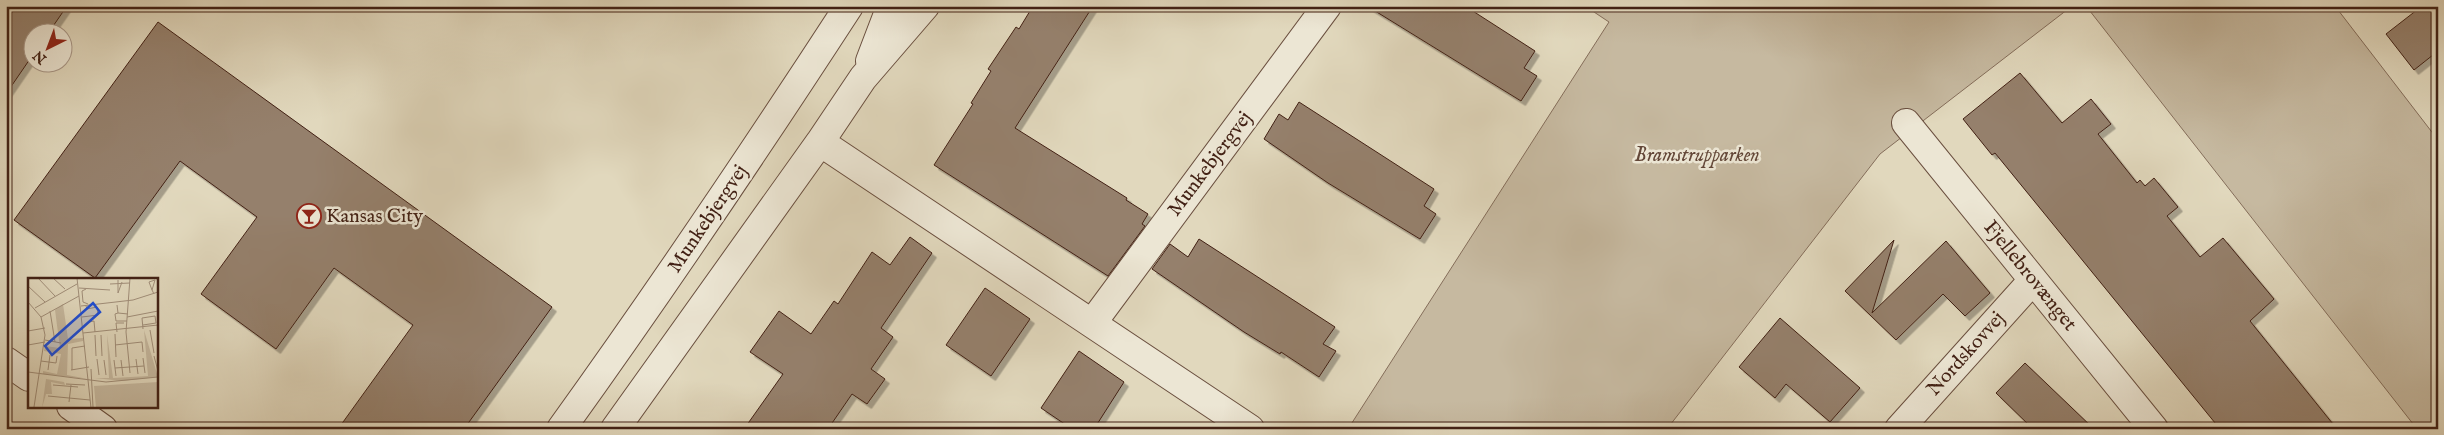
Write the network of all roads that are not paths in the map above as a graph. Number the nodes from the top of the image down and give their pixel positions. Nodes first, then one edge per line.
1 (849, 6) edge
2 (891, 6) edge
3 (925, 6) edge
4 (1327, 6) edge
5 (863, 78) junction
6 (1906, 123) dead end
7 (820, 142) junction
8 (2033, 280) junction
9 (1092, 322) junction
10 (6, 361) edge
11 (28, 376) edge
12 (74, 408) edge
13 (103, 429) edge
14 (561, 429) edge
15 (615, 429) edge
16 (1250, 429) edge
17 (1899, 429) edge
18 (2154, 429) edge

1 - 14 street, Munkebjergvej
2 - 5 street
3 - 5 street
4 - 9 street, Munkebjergvej
5 - 7 street
6 - 8 street, Fjellebrovænget
7 - 9 street
7 - 15 street
8 - 17 street, Nordskovvej
8 - 18 street, Fjellebrovænget
9 - 16 street
10 - 11 street
12 - 13 street

